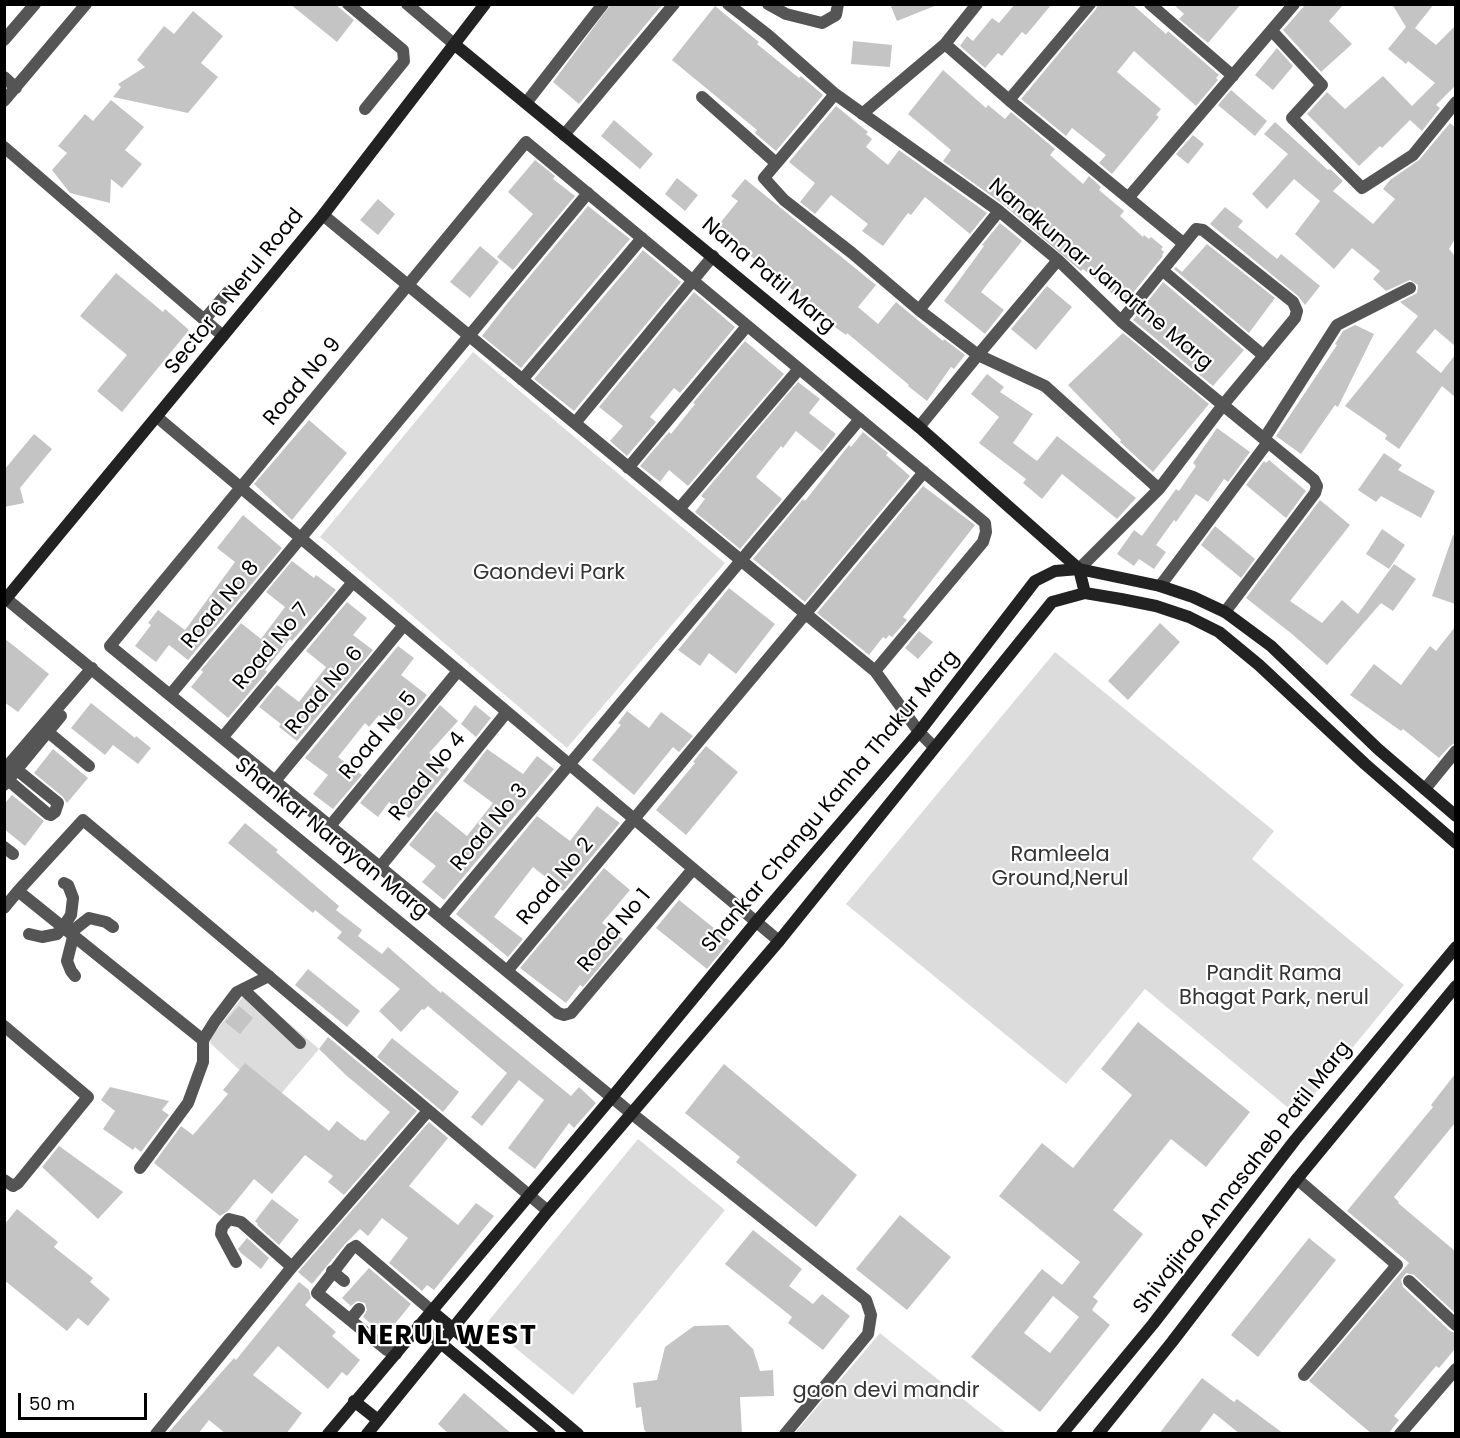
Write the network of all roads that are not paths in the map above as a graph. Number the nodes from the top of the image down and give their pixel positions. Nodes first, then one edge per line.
1 (35, 4) edge
2 (86, 4) edge
3 (348, 4) edge
4 (407, 4) edge
5 (485, 4) edge
6 (603, 4) edge
7 (674, 4) edge
8 (728, 4) edge
9 (838, 4) edge
10 (977, 4) edge
11 (1090, 4) edge
12 (1149, 4) edge
13 (1294, 4) edge
14 (776, 6) edge
15 (1272, 31) junction
16 (4, 40) edge
17 (454, 44) junction
18 (945, 44) junction
19 (1233, 76) junction
20 (4, 77) edge
21 (16, 88) junction
22 (835, 94) junction
23 (702, 97) dead end
24 (1009, 100) junction
25 (4, 101) edge
26 (1455, 102) edge
27 (526, 103) junction
28 (365, 109) dead end
29 (862, 114) junction
30 (564, 135) junction
31 (4, 147) edge
32 (776, 163) junction
33 (588, 193) junction
34 (1128, 198) junction
35 (999, 211) junction
36 (323, 215) junction
37 (642, 238) junction
38 (1183, 243) junction
39 (713, 256) junction
40 (1058, 260) junction
41 (1162, 270) junction
42 (694, 281) junction
43 (408, 285) junction
44 (1410, 288) dead end
45 (228, 292) dead end
46 (918, 310) junction
47 (204, 320) junction
48 (1121, 321) junction
49 (747, 326) junction
50 (223, 336) junction
51 (469, 336) junction
52 (978, 355) junction
53 (1264, 356) junction
54 (799, 369) junction
55 (522, 380) junction
56 (1223, 405) junction
57 (157, 417) junction
58 (860, 419) junction
59 (575, 423) junction
60 (919, 427) junction
61 (1266, 441) junction
62 (628, 468) junction
63 (924, 472) junction
64 (241, 488) junction
65 (1159, 489) junction
66 (679, 509) junction
67 (302, 539) junction
68 (741, 561) junction
69 (1079, 570) junction
70 (353, 582) junction
71 (1160, 586) junction
72 (1085, 593) junction
73 (5, 599) edge
74 (1225, 612) junction
75 (805, 614) junction
76 (404, 625) junction
77 (1271, 645) junction
78 (1256, 663) junction
79 (92, 668) junction
80 (458, 671) junction
81 (875, 671) junction
82 (85, 688) dead end
83 (170, 695) junction
84 (507, 712) junction
85 (48, 732) junction
86 (919, 732) junction
87 (222, 738) junction
88 (934, 747) junction
89 (1455, 750) edge
90 (570, 764) junction
91 (89, 766) dead end
92 (8, 776) edge
93 (275, 781) junction
94 (1425, 789) junction
95 (1455, 816) edge
96 (635, 819) junction
97 (330, 826) junction
98 (1455, 843) edge
99 (380, 867) junction
100 (693, 869) junction
101 (64, 883) dead end
102 (18, 891) junction
103 (4, 908) edge
104 (441, 917) junction
105 (756, 922) junction
106 (113, 927) dead end
107 (68, 931) junction
108 (29, 934) dead end
109 (779, 941) junction
110 (1455, 947) edge
111 (507, 971) junction
112 (75, 976) dead end
113 (269, 976) junction
114 (1455, 986) edge
115 (243, 989) junction
116 (4, 1026) edge
117 (203, 1040) junction
118 (300, 1043) dead end
119 (613, 1096) junction
120 (428, 1111) junction
121 (631, 1113) junction
122 (141, 1168) dead end
123 (1297, 1179) junction
124 (4, 1180) edge
125 (529, 1195) junction
126 (548, 1211) junction
127 (236, 1263) dead end
128 (292, 1267) junction
129 (333, 1271) junction
130 (344, 1281) dead end
131 (1409, 1281) dead end
132 (359, 1309) dead end
133 (432, 1311) junction
134 (350, 1320) junction
135 (420, 1325) junction
136 (1455, 1325) edge
137 (453, 1328) junction
138 (440, 1342) junction
139 (396, 1354) junction
140 (1455, 1368) edge
141 (1304, 1375) dead end
142 (354, 1401) junction
143 (378, 1420) junction
144 (156, 1434) edge
145 (328, 1434) edge
146 (367, 1434) edge
147 (550, 1434) edge
148 (578, 1434) edge
149 (785, 1434) edge
150 (1062, 1434) edge
151 (1098, 1434) edge
152 (1400, 1434) edge

1 - 16 street
2 - 21 street
3 - 28 street
4 - 17 street, Nana Patil Marg
5 - 17 street, Sector 6 Nerul Road
6 - 27 street
7 - 30 street
8 - 22 street, Nandkumar Janartne Marg
9 - 14 street
10 - 18 street
11 - 24 street
12 - 19 street
13 - 15 street
15 - 19 street
15 - 26 street
17 - 27 street, Nana Patil Marg
17 - 36 street, Sector 6 Nerul Road
18 - 24 street
18 - 29 street
19 - 34 street
20 - 21 street
21 - 25 street
22 - 29 street, Nandkumar Janartne Marg
22 - 32 street
23 - 32 street
24 - 34 street
27 - 30 street, Nana Patil Marg
29 - 35 street, Nandkumar Janartne Marg
30 - 39 street, Nana Patil Marg
31 - 47 street
32 - 46 street
33 - 37 street
33 - 43 street, Road No 9
33 - 51 street, Road No 8
34 - 38 street
35 - 40 street, Nandkumar Janartne Marg
35 - 46 street
36 - 43 street
36 - 50 street, Sector 6 Nerul Road
37 - 42 street
37 - 55 street
38 - 41 street
38 - 53 street
39 - 42 street
39 - 60 street, Nana Patil Marg
40 - 48 street, Nandkumar Janartne Marg
40 - 52 street
41 - 48 street
41 - 53 street
42 - 49 street
42 - 59 street
43 - 51 street
43 - 64 street, Road No 9
44 - 61 street
45 - 47 street
46 - 52 street
47 - 50 street
48 - 56 street, Nandkumar Janartne Marg
49 - 54 street
49 - 62 street
50 - 57 street, Sector 6 Nerul Road
51 - 55 street
51 - 67 street, Road No 8
52 - 60 street
52 - 65 street
53 - 56 street
54 - 58 street
54 - 66 street
55 - 59 street
56 - 61 street, Nandkumar Janartne Marg
56 - 65 street
57 - 64 street
57 - 73 street, Sector 6 Nerul Road
58 - 63 street
58 - 68 street, Road No 3
59 - 62 street
60 - 69 street, Nana Patil Marg
61 - 71 street
61 - 74 street, Nandkumar Janartne Marg
62 - 66 street
63 - 75 street, Road No 2
63 - 81 street
64 - 67 street
64 - 83 street, Road No 9
65 - 69 street
66 - 68 street
67 - 70 street
67 - 83 street, Road No 8
68 - 75 street
68 - 90 street, Road No 3
69 - 71 street, Shankar Changu Kanha Thakur Marg
69 - 72 street
69 - 86 street, Shankar Changu Kanha Thakur Marg
70 - 76 street
70 - 87 street, Road No 7
71 - 74 street, Shankar Changu Kanha Thakur Marg
72 - 78 street, Shankar Changu Kanha Thakur Marg
72 - 88 street, Shankar Changu Kanha Thakur Marg
73 - 79 street, Shankar Narayan Marg
74 - 77 street, Shankar Changu Kanha Thakur Marg
75 - 81 street
75 - 96 street, Road No 2
76 - 80 street
76 - 93 street, Road No 6
77 - 78 street
77 - 94 street, Shankar Changu Kanha Thakur Marg
78 - 98 street, Shankar Changu Kanha Thakur Marg
79 - 92 street
79 - 119 street, Shankar Narayan Marg
80 - 84 street
80 - 97 street, Road No 5
81 - 86 street
82 - 85 street
83 - 87 street
84 - 90 street
84 - 99 street, Road No 4
85 - 91 street
85 - 92 street
86 - 88 street
86 - 105 street, Shankar Changu Kanha Thakur Marg
87 - 93 street
88 - 109 street, Shankar Changu Kanha Thakur Marg
89 - 94 street
90 - 96 street
90 - 104 street, Road No 3
93 - 97 street
94 - 95 street, Shankar Changu Kanha Thakur Marg
96 - 100 street
96 - 111 street, Road No 2
97 - 99 street
99 - 104 street
100 - 105 street
100 - 111 street, Road No 1
101 - 107 street
102 - 103 street
102 - 107 street
102 - 113 street
104 - 111 street
105 - 109 street
105 - 119 street, Shankar Changu Kanha Thakur Marg
106 - 107 street
107 - 108 street
107 - 112 street
107 - 117 street
109 - 121 street, Shankar Changu Kanha Thakur Marg
110 - 150 street, Shivajirao Annasaheb Patil Marg
113 - 115 street
113 - 120 street
114 - 123 street, Shivajirao Annasaheb Patil Marg
115 - 117 street
115 - 118 street
116 - 124 street
117 - 122 street
119 - 121 street, Shankar Narayan Marg
119 - 125 street, Shankar Changu Kanha Thakur Marg
120 - 125 street
120 - 128 street
121 - 126 street, Shankar Changu Kanha Thakur Marg
121 - 149 street, Shankar Narayan Marg
123 - 141 street
123 - 151 street, Shivajirao Annasaheb Patil Marg
125 - 126 street
125 - 133 street, Shankar Changu Kanha Thakur Marg
126 - 137 street, Shankar Changu Kanha Thakur Marg
127 - 128 street
128 - 144 street
129 - 130 street
129 - 133 street
129 - 134 street
131 - 136 street
132 - 134 street
133 - 135 street, Shankar Changu Kanha Thakur Marg
133 - 137 street
134 - 139 street
135 - 138 street
135 - 139 street, Shankar Changu Kanha Thakur Marg
137 - 138 street, Shankar Changu Kanha Thakur Marg
137 - 148 street
138 - 143 street, Shankar Changu Kanha Thakur Marg
138 - 147 street
139 - 142 street, Shankar Changu Kanha Thakur Marg
140 - 152 street
142 - 143 street
142 - 145 street, Shankar Changu Kanha Thakur Marg
143 - 146 street, Shankar Changu Kanha Thakur Marg

